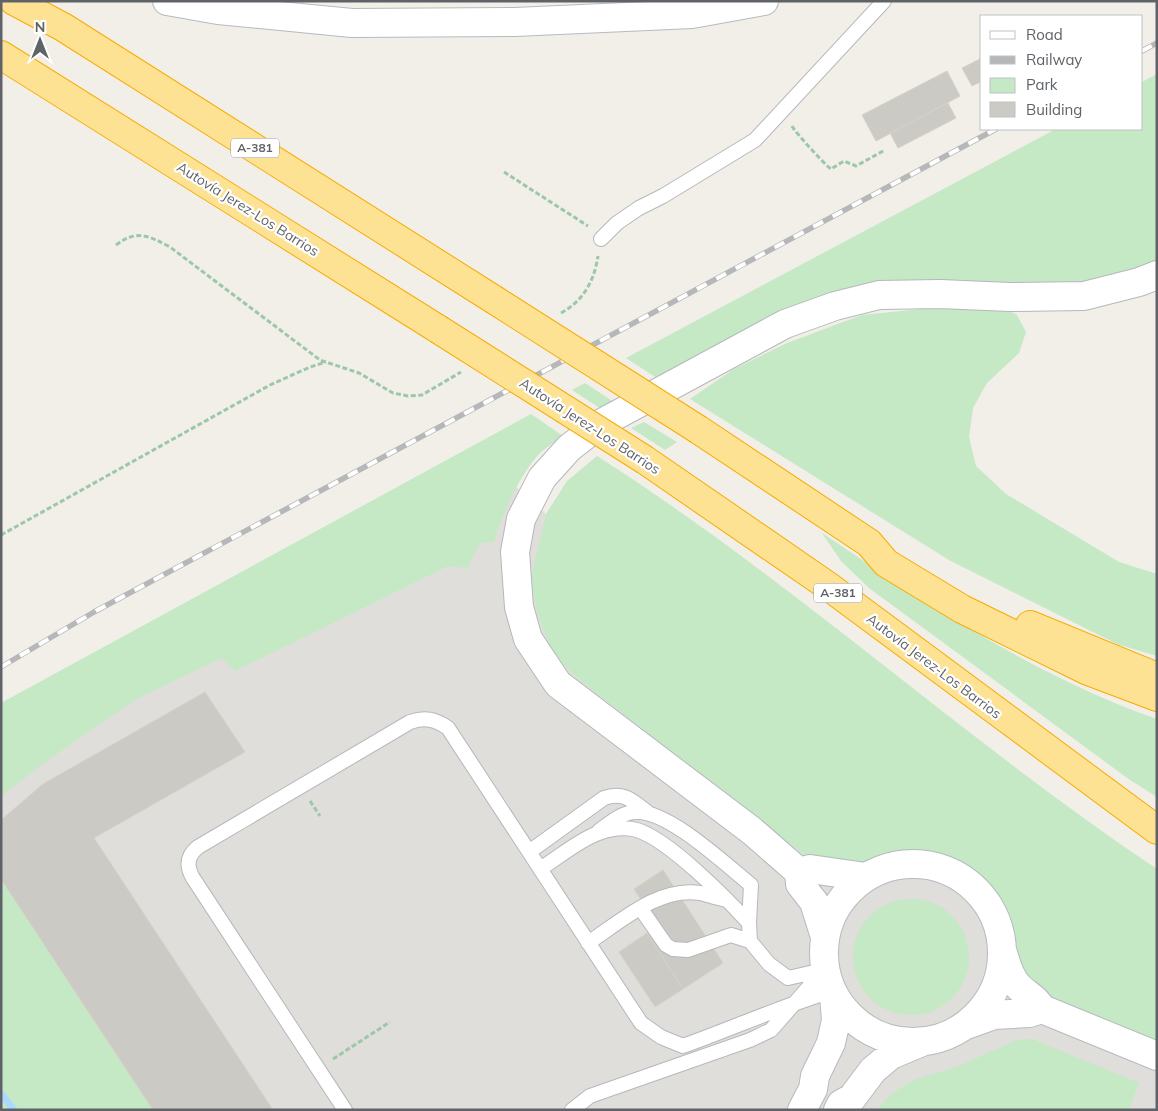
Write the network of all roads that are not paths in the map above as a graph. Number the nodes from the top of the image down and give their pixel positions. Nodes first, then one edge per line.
1 (14, 1) edge
2 (167, 1) edge
3 (764, 1) edge
4 (884, 1) edge
5 (1, 55) edge
6 (601, 239) dead end
7 (1157, 275) edge
8 (869, 543) junction
9 (1157, 677) edge
10 (1157, 697) edge
11 (648, 812) junction
12 (1157, 830) edge
13 (594, 834) junction
14 (529, 852) junction
15 (540, 869) junction
16 (799, 872) junction
17 (866, 877) junction
18 (729, 901) junction
19 (640, 909) junction
20 (749, 924) junction
21 (750, 941) junction
22 (588, 943) junction
23 (1002, 950) junction
24 (827, 971) junction
25 (795, 1002) junction
26 (1042, 1009) junction
27 (960, 1028) junction
28 (925, 1041) junction
29 (1157, 1056) edge
30 (815, 1076) junction
31 (847, 1106) edge
32 (345, 1110) edge
33 (572, 1110) edge
34 (790, 1110) edge
35 (802, 1110) edge

1 - 8 highway, A-381, bridge
2 - 3 street
4 - 6 lane
5 - 12 highway, Autovía Jerez-Los Barrios / A-381, bridge
7 - 16 street
8 - 9 highway
8 - 10 highway
11 - 13 lane
11 - 14 lane
11 - 20 lane
13 - 15 lane
13 - 18 lane
14 - 15 lane
14 - 32 lane
15 - 22 lane
16 - 17 street
16 - 24 street
17 - 23 street
17 - 24 street
18 - 19 lane
18 - 20 lane
19 - 21 lane
19 - 22 lane
20 - 21 lane
21 - 24 lane
22 - 25 lane
23 - 26 street
23 - 27 street
24 - 25 lane
24 - 25 lane
24 - 28 street
24 - 30 street
25 - 33 lane
26 - 27 street
26 - 29 street
27 - 28 street
28 - 31 street
30 - 34 street
30 - 35 street

